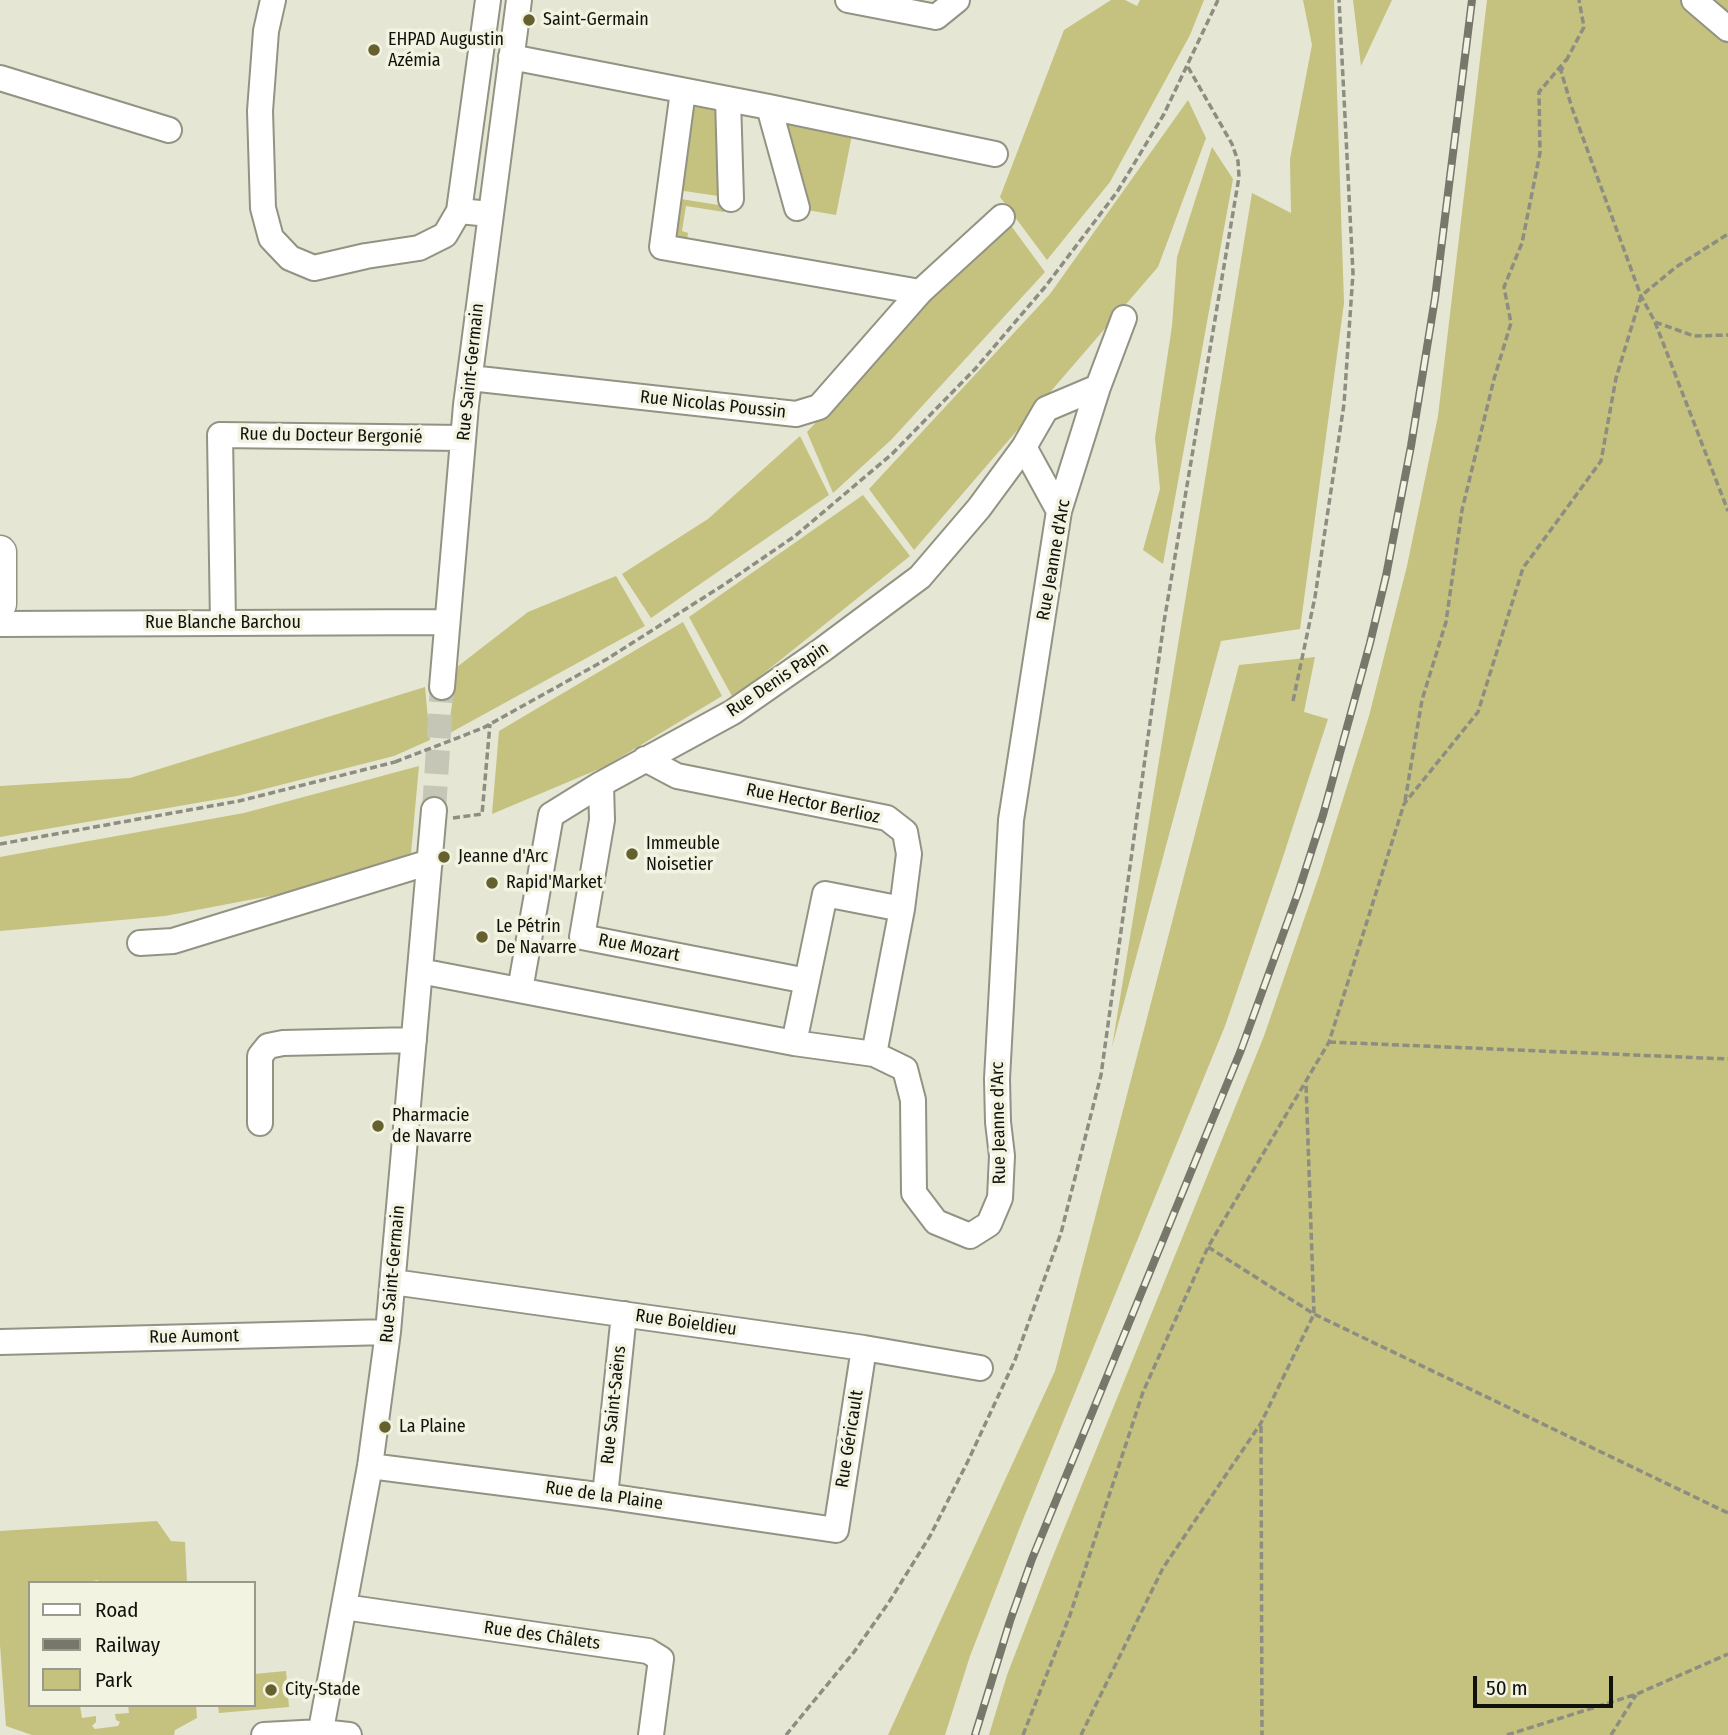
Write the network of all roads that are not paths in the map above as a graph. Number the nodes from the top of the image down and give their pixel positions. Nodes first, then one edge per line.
1 (273, 0) edge
2 (488, 0) edge
3 (519, 0) edge
4 (848, 0) edge
5 (957, 0) edge
6 (1693, 0) edge
7 (1728, 30) edge
8 (511, 57) junction
9 (0, 78) edge
10 (683, 91) junction
11 (728, 99) junction
12 (769, 107) junction
13 (169, 130) dead end
14 (995, 154) dead end
15 (731, 199) dead end
16 (797, 208) dead end
17 (459, 211) junction
18 (490, 214) junction
19 (1002, 217) dead end
20 (920, 292) junction
21 (1124, 318) dead end
22 (470, 378) junction
23 (1098, 387) junction
24 (463, 438) junction
25 (1024, 447) junction
26 (1059, 511) junction
27 (0, 552) edge
28 (0, 604) edge
29 (446, 622) junction
30 (223, 623) junction
31 (0, 624) edge
32 (442, 687) tunnel mouth
33 (645, 759) junction
34 (601, 784) junction
35 (433, 815) tunnel mouth
36 (430, 862) junction
37 (902, 909) junction
38 (139, 943) dead end
39 (420, 971) junction
40 (807, 981) junction
41 (520, 990) junction
42 (414, 1040) junction
43 (794, 1043) junction
44 (874, 1054) junction
45 (260, 1123) dead end
46 (393, 1282) junction
47 (624, 1314) junction
48 (388, 1332) junction
49 (0, 1342) edge
50 (864, 1348) junction
51 (980, 1368) dead end
52 (370, 1466) junction
53 (605, 1496) junction
54 (836, 1530) joint
55 (344, 1606) junction
56 (321, 1734) edge
57 (264, 1735) edge
58 (349, 1735) edge
59 (651, 1735) edge

1 - 17 street
2 - 17 street
3 - 8 street, Rue Saint-Germain
4 - 5 street
6 - 7 street
8 - 10 street
8 - 18 street, Rue Saint-Germain
9 - 13 street
10 - 11 street
10 - 20 street
11 - 12 street
11 - 15 street
12 - 14 street
12 - 16 street
17 - 18 street
18 - 22 street, Rue Saint-Germain
19 - 20 street, Rue Nicolas Poussin
20 - 22 street, Rue Nicolas Poussin
21 - 23 street, Rue Jeanne d'Arc
22 - 24 street, Rue Saint-Germain
23 - 25 street, Rue Denis Papin
23 - 26 street, Rue Jeanne d'Arc
24 - 29 street, Rue Saint-Germain
24 - 30 street, Rue du Docteur Bergonié
25 - 26 street
25 - 33 street, Rue Denis Papin
26 - 44 street, Rue Jeanne d'Arc
27 - 28 main road
29 - 30 street, Rue Blanche Barchou
29 - 32 street, Rue Saint-Germain
30 - 31 street, Rue Blanche Barchou
33 - 34 street, Rue Denis Papin
33 - 37 street, Rue Hector Berlioz
34 - 40 street, Rue Mozart
34 - 41 street, Rue Denis Papin
35 - 36 street, Rue Saint-Germain
36 - 38 street
36 - 39 street, Rue Saint-Germain
37 - 40 street
37 - 44 street
39 - 41 street, Rue Jeanne d'Arc
39 - 42 street, Rue Saint-Germain
40 - 43 street
41 - 43 street, Rue Jeanne d'Arc
42 - 45 street
42 - 46 street, Rue Saint-Germain
43 - 44 street, Rue Jeanne d'Arc
46 - 47 street, Rue Boieldieu
46 - 48 street, Rue Saint-Germain
47 - 50 street, Rue Boieldieu
47 - 53 street, Rue Saint-Saëns
48 - 49 street, Rue Aumont
48 - 52 street, Rue Saint-Germain
50 - 51 street, Rue Boieldieu
50 - 54 street, Rue Géricault
52 - 53 street, Rue de la Plaine
52 - 55 street, Rue Saint-Germain
53 - 54 street, Rue de la Plaine
55 - 56 street, Rue Saint-Germain
55 - 59 street, Rue des Châlets
56 - 57 street
56 - 58 street

